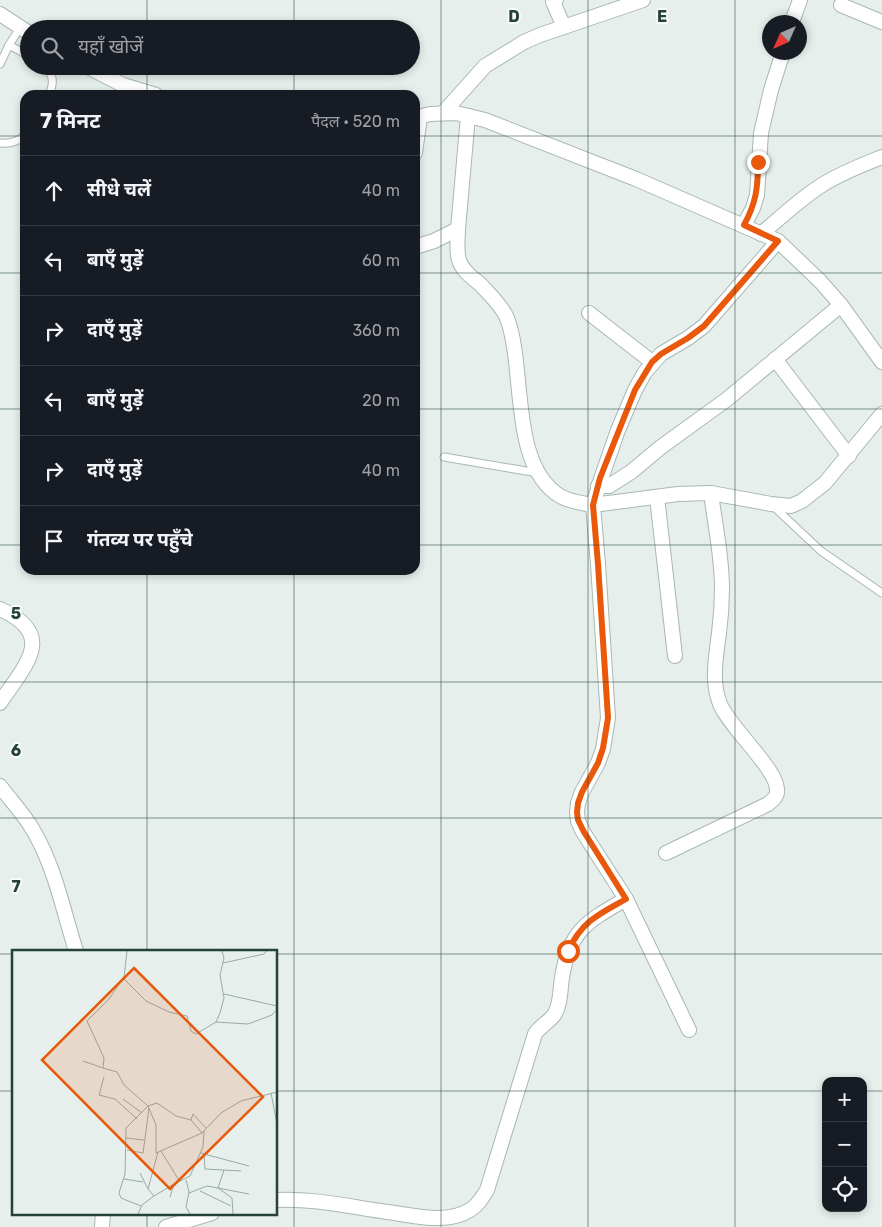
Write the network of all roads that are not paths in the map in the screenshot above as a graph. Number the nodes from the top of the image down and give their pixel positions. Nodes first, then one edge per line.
1 (643, 0) edge
2 (800, 0) edge
3 (554, 1) edge
4 (841, 2) edge
5 (0, 14) edge
6 (795, 15) edge
7 (882, 22) edge
8 (20, 27) edge
9 (564, 27) junction
10 (20, 34) edge
11 (9, 45) junction
12 (20, 51) edge
13 (780, 60) edge
14 (0, 64) edge
15 (51, 75) edge
16 (99, 75) edge
17 (51, 90) edge
18 (121, 90) edge
19 (443, 113) junction
20 (468, 116) junction
21 (420, 118) edge
22 (20, 139) edge
23 (0, 143) edge
24 (882, 157) edge
25 (744, 225) junction
26 (458, 229) junction
27 (762, 234) junction
28 (778, 241) junction
29 (420, 246) edge
30 (841, 305) junction
31 (589, 313) dead end
32 (775, 359) junction
33 (652, 362) junction
34 (882, 362) edge
35 (882, 414) edge
36 (849, 456) junction
37 (444, 458) dead end
38 (539, 473) junction
39 (598, 486) junction
40 (711, 494) junction
41 (657, 497) junction
42 (771, 504) junction
43 (593, 505) junction
44 (882, 593) edge
45 (0, 609) edge
46 (675, 656) dead end
47 (0, 703) edge
48 (0, 786) edge
49 (666, 853) dead end
50 (626, 899) junction
51 (76, 950) edge
52 (689, 1030) dead end
53 (278, 1200) edge
54 (103, 1214) edge
55 (209, 1214) edge
56 (102, 1227) edge
57 (166, 1227) edge

1 - 9 street
2 - 6 street
3 - 9 street
4 - 7 street
5 - 8 street
9 - 19 street
10 - 11 lane
11 - 12 lane
11 - 14 lane
13 - 25 street
15 - 17 lane
16 - 18 street
19 - 20 street
19 - 21 street
20 - 25 street
20 - 26 street
22 - 23 lane
24 - 27 street
25 - 27 street
26 - 29 street
26 - 38 street
27 - 28 street
28 - 30 street
28 - 33 street
30 - 32 street
30 - 34 street
31 - 33 street
32 - 36 street
32 - 39 street
33 - 39 street
35 - 36 street
36 - 42 street
37 - 38 lane
38 - 43 street
39 - 43 street
40 - 41 street
40 - 42 street
40 - 49 street
41 - 43 street
41 - 46 street
42 - 44 lane
43 - 50 street
45 - 47 street
48 - 51 street
50 - 52 street
50 - 53 street
54 - 56 street
55 - 57 street

